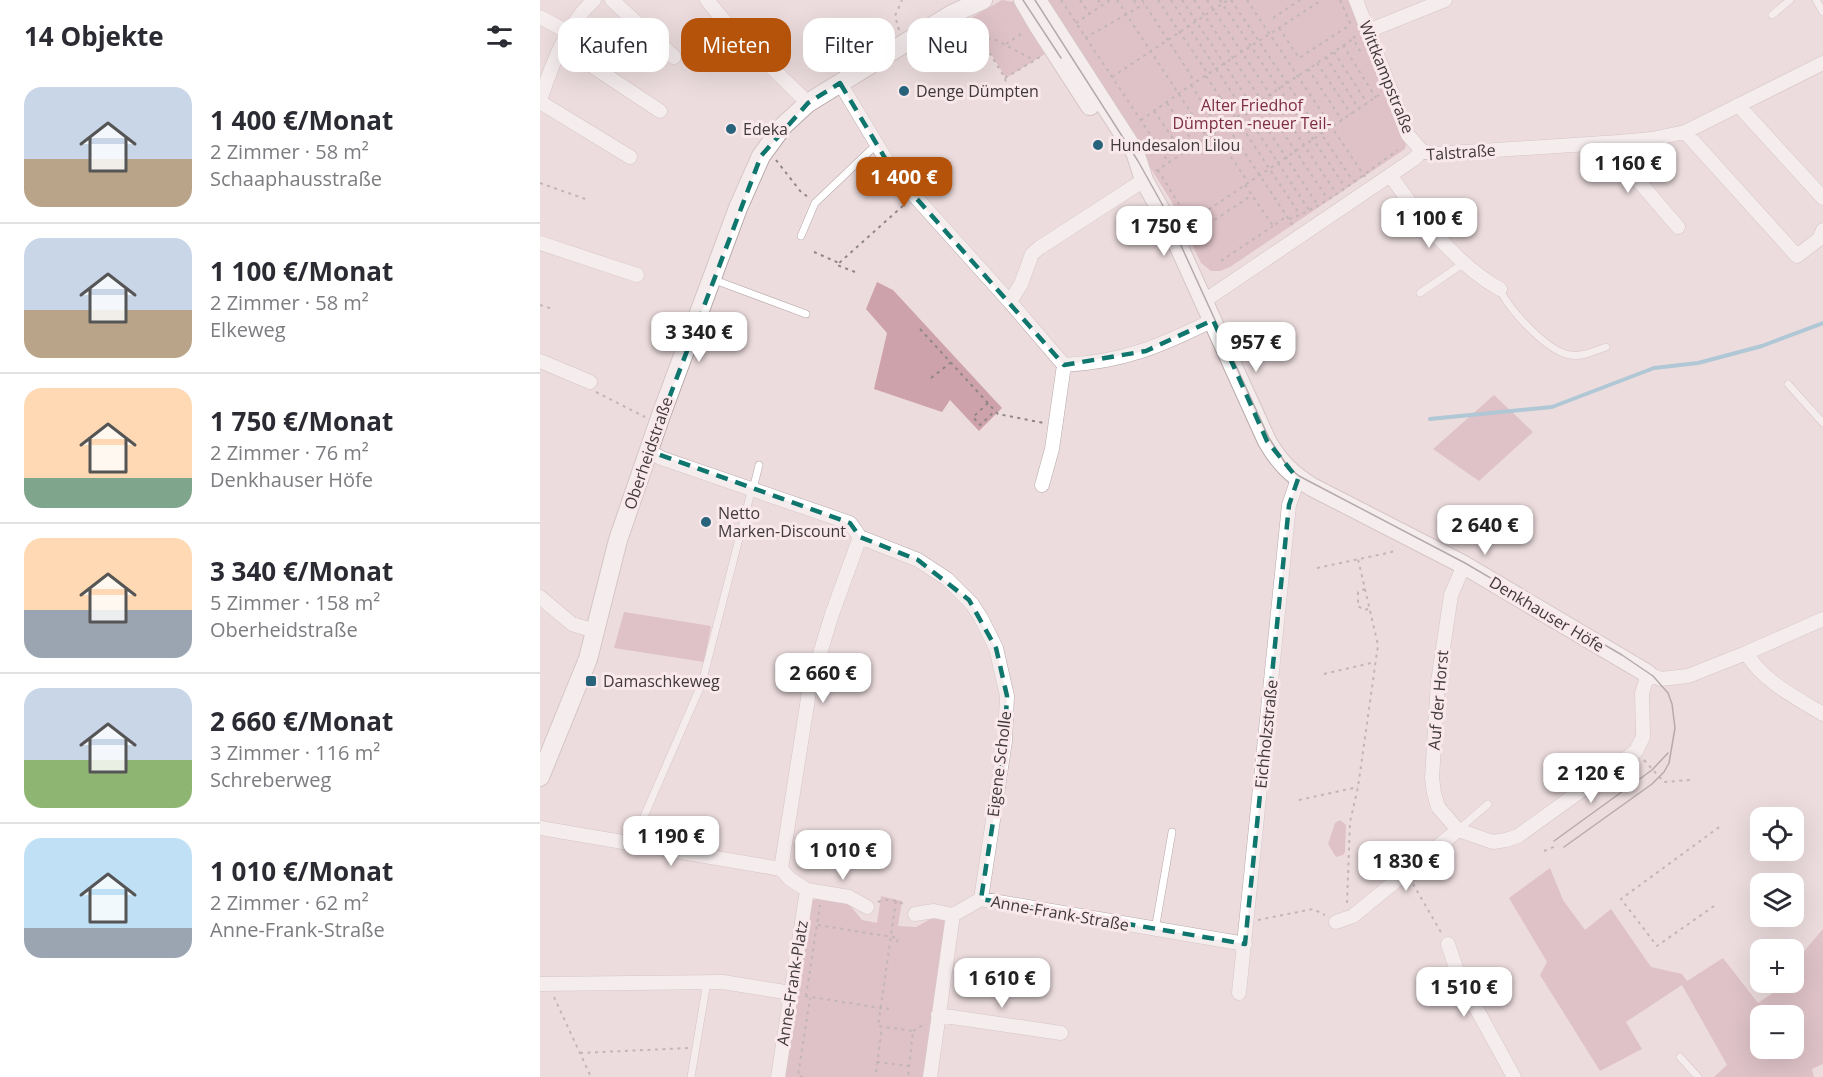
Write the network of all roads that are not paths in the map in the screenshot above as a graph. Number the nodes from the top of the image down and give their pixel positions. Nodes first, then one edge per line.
1 (612, 0) edge
2 (707, 0) edge
3 (983, 0) edge
4 (1023, 0) edge
5 (1037, 0) edge
6 (1356, 0) edge
7 (1445, 0) edge
8 (1790, 0) edge
9 (1816, 0) edge
10 (586, 3) edge
11 (960, 7) edge
12 (1823, 12) edge
13 (1772, 15) dead end
14 (540, 17) edge
15 (577, 18) edge
16 (558, 27) edge
17 (1368, 31) junction
18 (558, 55) edge
19 (674, 57) dead end
20 (1823, 63) edge
21 (601, 72) edge
22 (840, 83) junction
23 (540, 101) edge
24 (808, 103) junction
25 (1738, 105) junction
26 (660, 111) dead end
27 (1685, 132) junction
28 (1619, 142) junction
29 (877, 144) junction
30 (1422, 152) junction
31 (630, 157) dead end
32 (1390, 174) junction
33 (1151, 175) junction
34 (1823, 198) edge
35 (1678, 227) dead end
36 (1823, 230) edge
37 (801, 236) dead end
38 (540, 243) edge
39 (1464, 263) junction
40 (637, 275) dead end
41 (712, 279) junction
42 (1500, 290) joint
43 (1420, 293) dead end
44 (1204, 301) junction
45 (1010, 302) junction
46 (806, 314) dead end
47 (1213, 320) junction
48 (1606, 346) dead end
49 (540, 361) edge
50 (1064, 365) junction
51 (590, 382) road end
52 (1788, 384) dead end
53 (1823, 423) edge
54 (649, 451) junction
55 (759, 465) dead end
56 (1298, 478) junction
57 (1042, 485) dead end
58 (753, 489) junction
59 (860, 537) junction
60 (1464, 565) junction
61 (540, 597) edge
62 (1823, 619) edge
63 (595, 631) junction
64 (1746, 653) junction
65 (1648, 674) junction
66 (1823, 714) edge
67 (540, 777) edge
68 (1488, 804) dead end
69 (540, 828) edge
70 (1458, 830) junction
71 (1172, 832) dead end
72 (632, 844) junction
73 (781, 869) junction
74 (807, 890) junction
75 (981, 899) junction
76 (867, 907) road end
77 (915, 914) road end
78 (952, 915) junction
79 (1336, 922) road end
80 (1155, 930) junction
81 (1245, 944) junction
82 (1448, 944) road end
83 (707, 982) junction
84 (544, 983) edge
85 (791, 993) junction
86 (1239, 993) dead end
87 (938, 1015) junction
88 (1061, 1034) dead end
89 (1680, 1057) dead end
90 (691, 1077) edge
91 (778, 1077) edge
92 (930, 1077) edge
93 (1514, 1077) edge
94 (1698, 1077) edge

1 - 19 street
2 - 24 street
3 - 11 street, Oberheidstraße
4 - 33 street, Denkhauser Höfe
5 - 33 street, Denkhauser Höfe
6 - 17 street, Wittkampstraße
7 - 17 street
8 - 13 lane
9 - 12 lane
10 - 15 street
11 - 22 street, Oberheidstraße
14 - 16 street
17 - 30 street, Wittkampstraße
18 - 23 street
20 - 25 street, Talstraße
21 - 26 street
22 - 24 street, Oberheidstraße
22 - 29 street
23 - 31 street
24 - 41 street, Oberheidstraße
25 - 27 street, Talstraße
25 - 34 street
27 - 28 street, Talstraße
27 - 36 street
28 - 30 street, Talstraße
28 - 35 street
29 - 37 lane
29 - 45 street
30 - 32 street, Talstraße
32 - 39 street
32 - 44 street, Talstraße
33 - 44 street, Denkhauser Höfe
33 - 45 street
38 - 40 street
39 - 42 street
39 - 43 lane
41 - 46 lane
41 - 54 street, Oberheidstraße
42 - 48 lane
44 - 47 street, Denkhauser Höfe
45 - 50 street
47 - 50 street
47 - 56 street, Denkhauser Höfe
49 - 51 street
50 - 57 street
52 - 53 lane
54 - 58 street, Eigene Scholle
54 - 63 street, Oberheidstraße
55 - 58 lane
56 - 60 street, Denkhauser Höfe
56 - 81 street, Eichholzstraße
58 - 59 street, Eigene Scholle
58 - 72 lane
59 - 73 street
59 - 75 street, Eigene Scholle
60 - 65 street, Denkhauser Höfe
60 - 70 street, Auf der Horst
61 - 63 street
62 - 64 street
63 - 67 street, Oberheidstraße
64 - 65 street
64 - 66 street
65 - 70 street
68 - 70 lane
69 - 72 street
70 - 79 street
71 - 80 lane
72 - 73 street
73 - 74 street
74 - 76 street
74 - 85 street, Anne-Frank-Platz
75 - 78 street, Anne-Frank-Straße
75 - 80 street, Anne-Frank-Straße
77 - 78 street
78 - 87 street
80 - 81 street, Anne-Frank-Straße
81 - 86 street, Eichholzstraße
82 - 93 street
83 - 84 street
83 - 85 street
83 - 90 lane
85 - 91 street, Anne-Frank-Platz
87 - 88 street
87 - 92 street
89 - 94 lane

